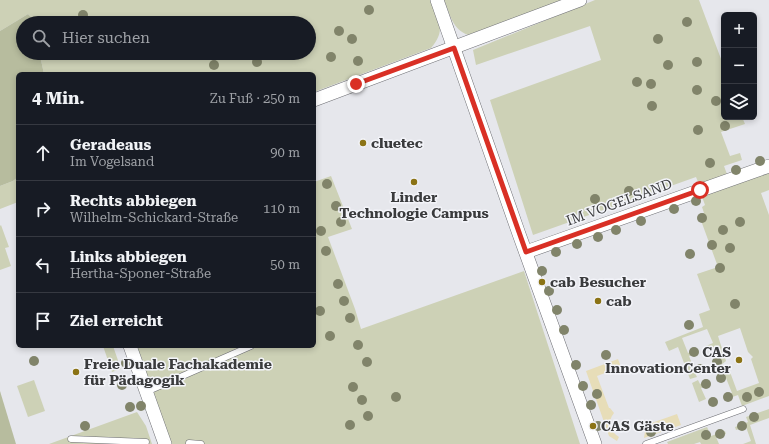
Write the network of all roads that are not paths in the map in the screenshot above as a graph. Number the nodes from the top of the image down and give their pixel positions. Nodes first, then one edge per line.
1 (437, 0) edge
2 (580, 0) edge
3 (454, 48) junction
4 (316, 99) edge
5 (769, 166) edge
6 (526, 252) junction
7 (131, 348) edge
8 (246, 348) edge
9 (146, 392) junction
10 (743, 409) dead end
11 (71, 439) dead end
12 (146, 442) dead end
13 (189, 443) edge
14 (166, 444) edge
15 (201, 444) edge
16 (595, 444) edge
17 (646, 444) edge

1 - 3 street
2 - 3 street
3 - 4 street
3 - 6 street
5 - 6 street, IM VOGELSAND
6 - 16 street
7 - 9 street
8 - 9 lane
9 - 14 street
10 - 17 lane
11 - 12 lane
13 - 15 lane

